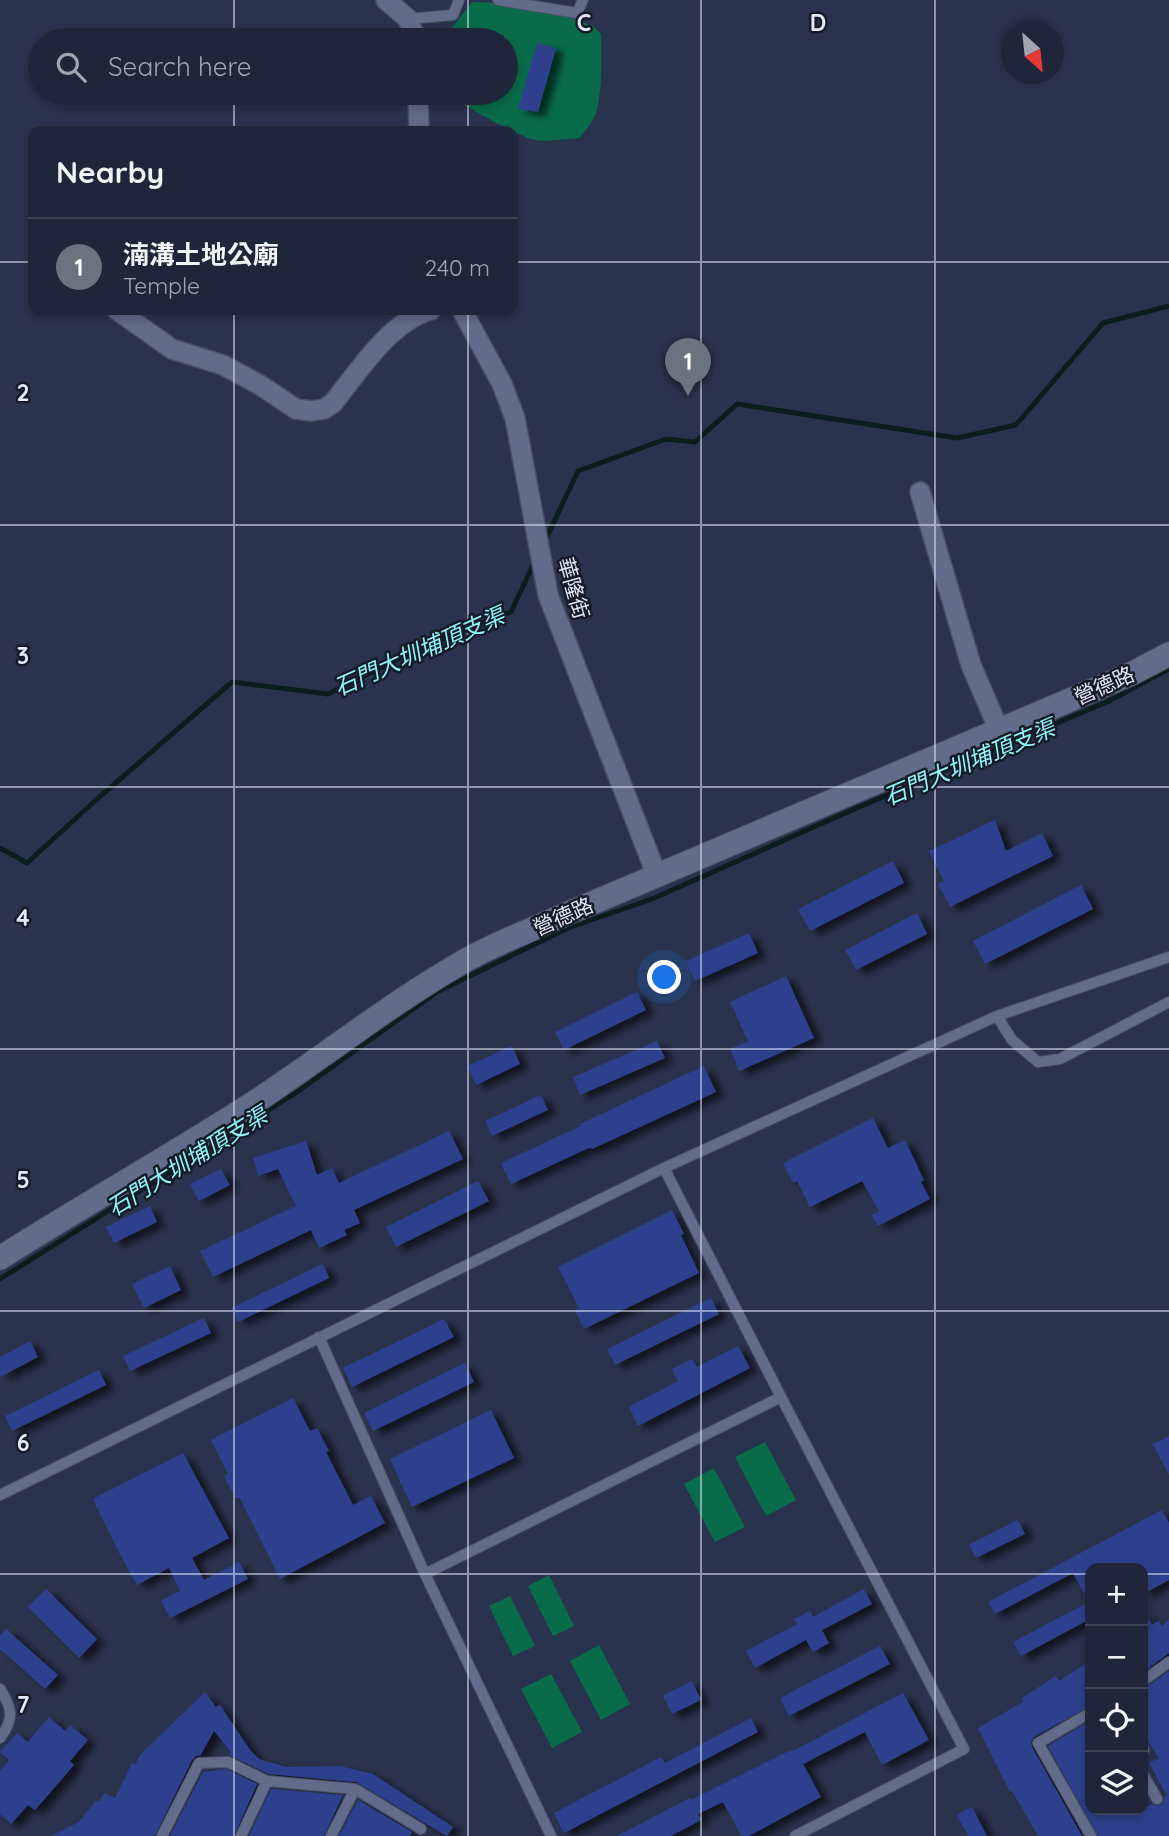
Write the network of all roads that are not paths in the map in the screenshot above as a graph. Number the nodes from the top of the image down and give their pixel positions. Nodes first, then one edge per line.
1 (386, 0) edge
2 (459, 0) edge
3 (498, 0) edge
4 (583, 0) edge
5 (408, 19) junction
6 (411, 28) edge
7 (418, 105) edge
8 (419, 126) edge
9 (124, 315) edge
10 (418, 315) edge
11 (465, 315) edge
12 (920, 492) dead end
13 (1169, 654) edge
14 (999, 730) junction
15 (657, 876) junction
16 (1169, 957) edge
17 (1169, 1002) edge
18 (997, 1016) junction
19 (664, 1168) junction
20 (0, 1258) edge
21 (319, 1337) junction
22 (781, 1397) junction
23 (0, 1495) edge
24 (425, 1574) junction
25 (1169, 1662) edge
26 (1148, 1677) edge
27 (0, 1689) edge
28 (1085, 1716) edge
29 (0, 1738) edge
30 (267, 1781) junction
31 (1148, 1783) edge
32 (355, 1789) junction
33 (1157, 1799) dead end
34 (420, 1831) edge
35 (162, 1836) edge
36 (242, 1836) edge
37 (331, 1836) edge
38 (551, 1836) edge
39 (795, 1836) edge
40 (1091, 1836) edge

1 - 5 street
2 - 5 lane
3 - 4 lane
5 - 6 street
7 - 8 street
9 - 10 street
11 - 15 street, 華隆街
12 - 14 street
13 - 14 street, 營德路
14 - 15 street, 營德路
15 - 20 street, 營德路
16 - 18 lane
17 - 18 lane
18 - 19 lane
19 - 21 lane
19 - 22 lane
21 - 23 lane
21 - 24 lane
22 - 24 lane
22 - 39 lane
24 - 38 lane
25 - 26 lane
27 - 29 lane
28 - 40 lane
30 - 32 lane
30 - 35 lane
30 - 36 lane
31 - 33 lane
32 - 34 lane
32 - 37 lane

